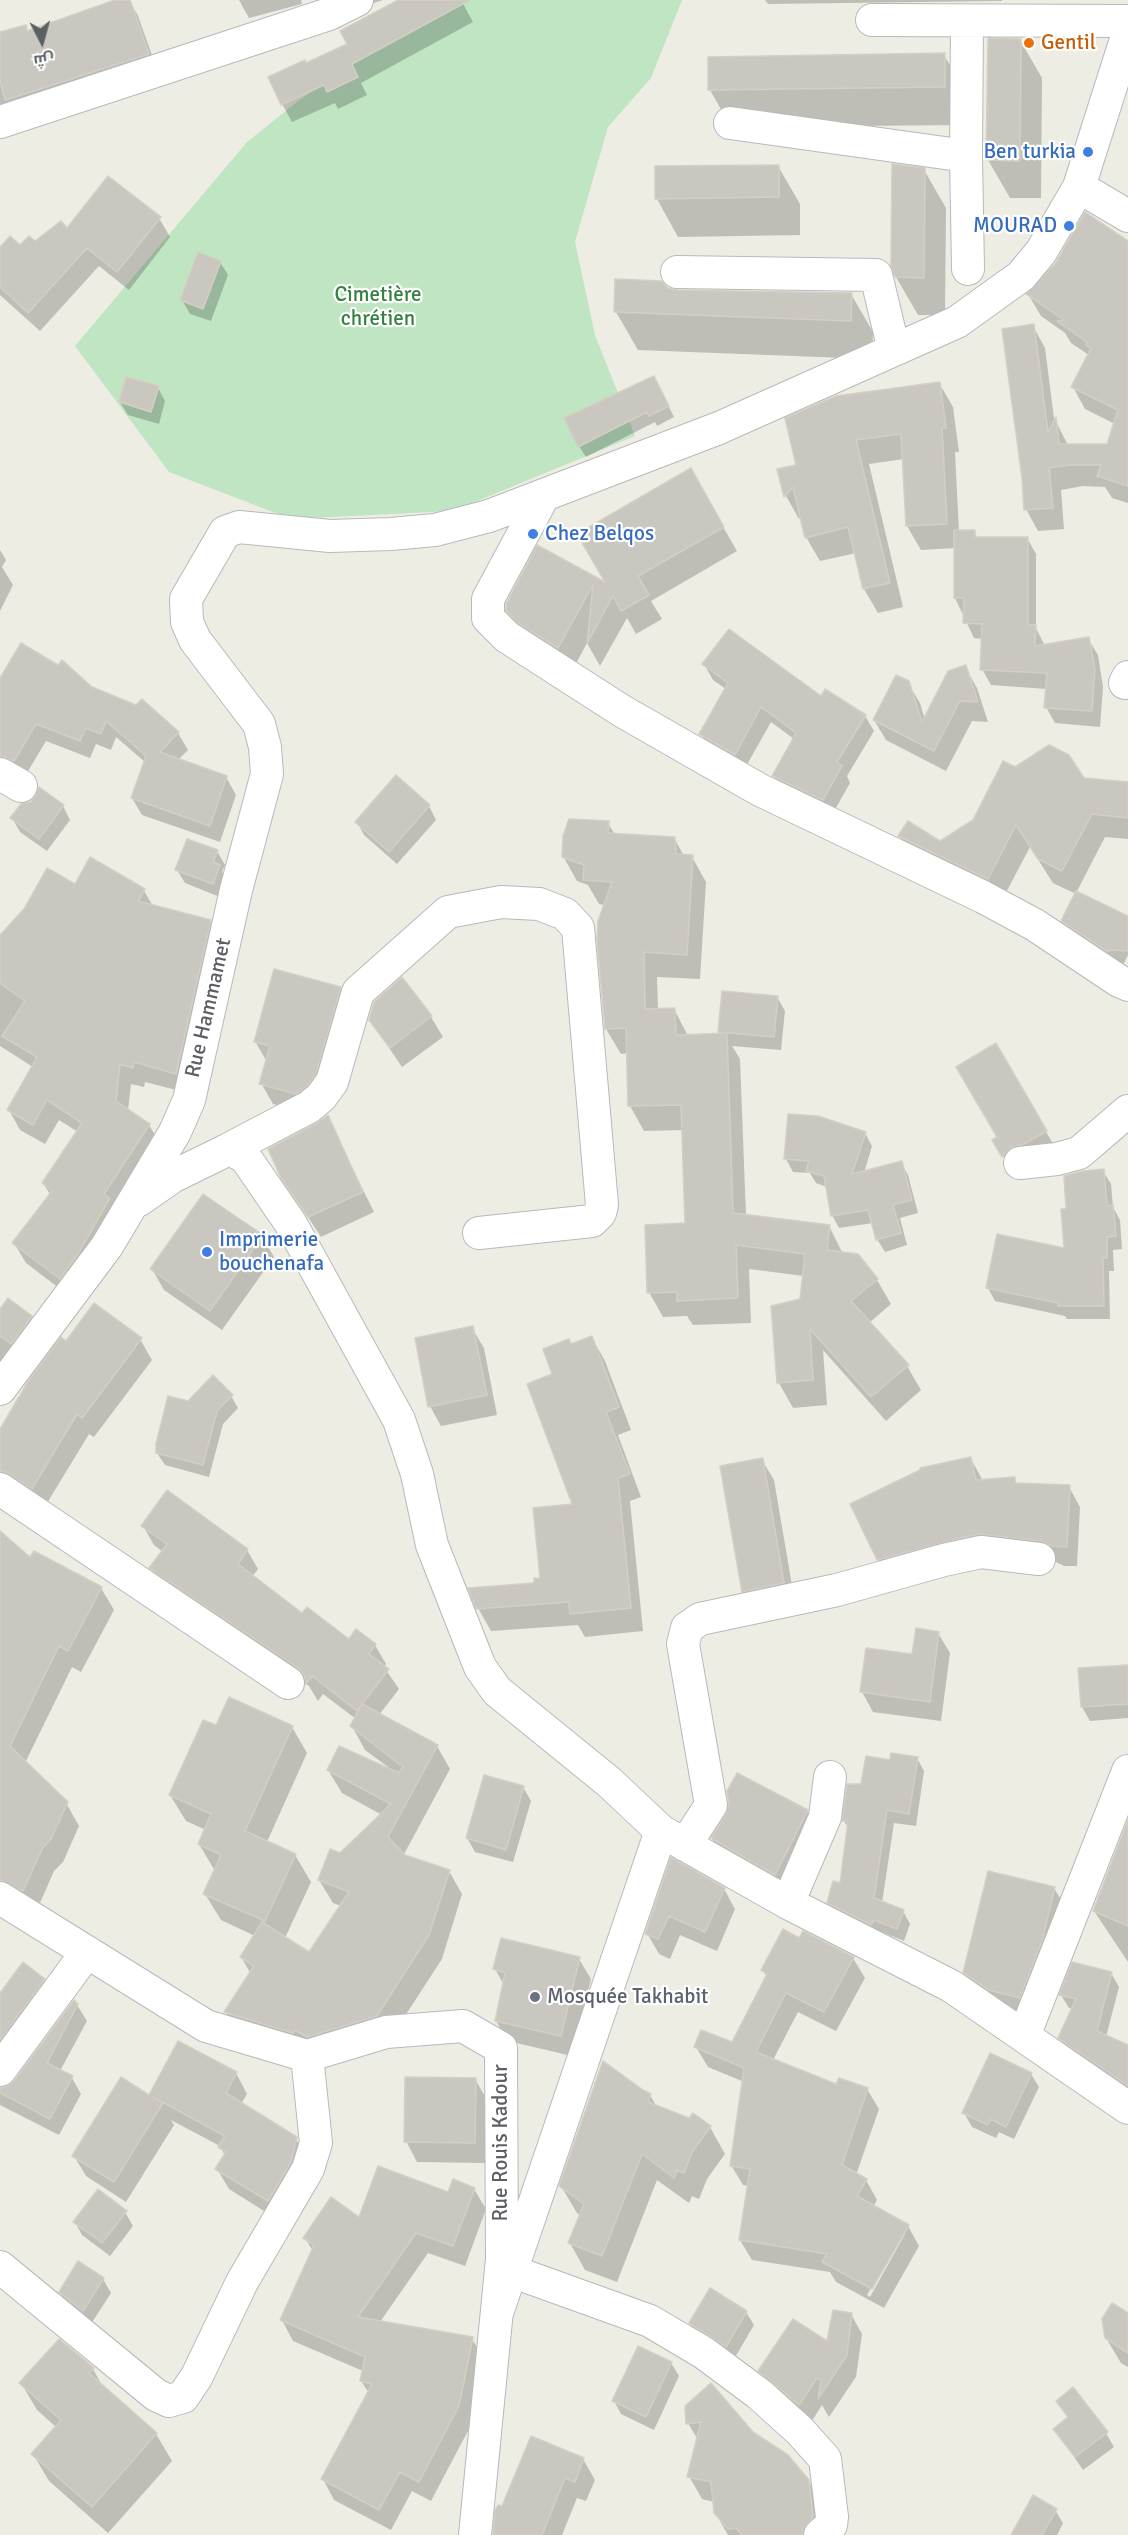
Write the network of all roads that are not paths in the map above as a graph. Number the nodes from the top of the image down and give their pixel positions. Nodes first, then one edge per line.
1 (357, 0) edge
2 (327, 7) edge
3 (872, 20) dead end
4 (967, 21) junction
5 (1128, 21) edge
6 (1128, 33) edge
7 (0, 122) edge
8 (730, 123) dead end
9 (966, 156) junction
10 (1079, 187) junction
11 (1128, 216) edge
12 (968, 269) dead end
13 (678, 272) dead end
14 (894, 350) junction
15 (544, 495) junction
16 (1128, 985) edge
17 (1128, 1111) edge
18 (229, 1149) junction
19 (1020, 1164) dead end
20 (132, 1205) junction
21 (479, 1233) dead end
22 (0, 1389) edge
23 (0, 1489) edge
24 (1040, 1559) dead end
25 (288, 1683) dead end
26 (830, 1777) dead end
27 (1127, 1777) edge
28 (673, 1838) junction
29 (0, 1898) edge
30 (788, 1904) junction
31 (87, 1952) junction
32 (1024, 2036) junction
33 (307, 2056) junction
34 (0, 2070) edge
35 (1128, 2107) edge
36 (0, 2267) edge
37 (511, 2271) junction
38 (497, 2313) junction
39 (475, 2535) edge
40 (820, 2535) edge

1 - 2 street
2 - 7 street
3 - 4 street
4 - 5 street
4 - 9 street
6 - 10 street
8 - 9 street
9 - 12 street
10 - 11 street
10 - 14 street
13 - 14 street
14 - 15 street
15 - 16 street
15 - 20 street, Rue Hammamet
17 - 19 street
18 - 20 street
18 - 21 street
18 - 28 street
20 - 22 street, Rue Hammamet
23 - 25 street
24 - 28 street
26 - 30 street
27 - 32 street
28 - 30 street
28 - 37 street
29 - 31 street
30 - 32 street
31 - 33 street
31 - 34 street
32 - 35 street
33 - 36 street
33 - 38 street, Rue Rouis Kadour
37 - 38 street
37 - 40 street
38 - 39 street, Rue Rouis Kadour

